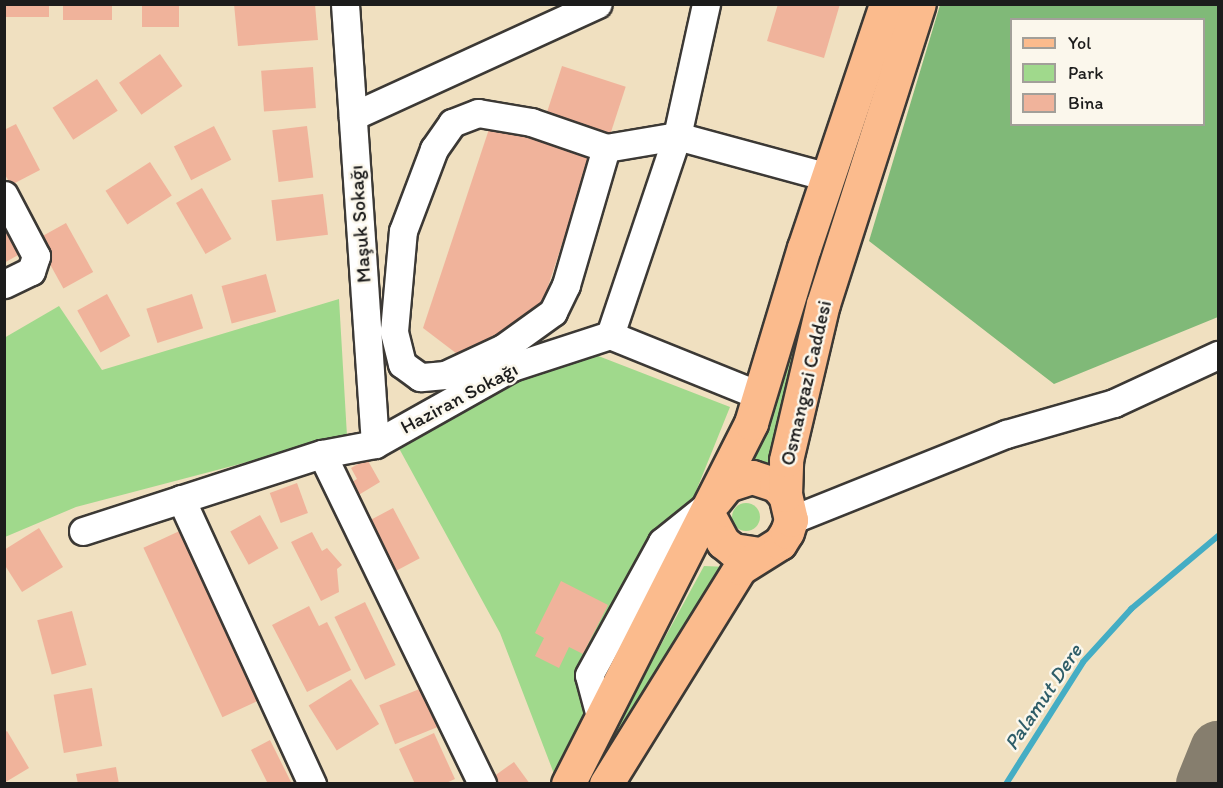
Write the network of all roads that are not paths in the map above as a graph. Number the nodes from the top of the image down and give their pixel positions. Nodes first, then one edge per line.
1 (345, 4) edge
2 (598, 4) edge
3 (705, 4) edge
4 (886, 4) edge
5 (919, 4) edge
6 (352, 116) junction
7 (677, 136) junction
8 (606, 148) junction
9 (828, 177) junction
10 (4, 195) edge
11 (4, 285) edge
12 (610, 335) junction
13 (1218, 355) edge
14 (761, 396) junction
15 (375, 444) junction
16 (322, 454) junction
17 (181, 499) junction
18 (711, 507) junction
19 (788, 507) junction
20 (83, 531) dead end
21 (758, 554) junction
22 (312, 783) edge
23 (482, 783) edge
24 (568, 783) edge
25 (606, 783) edge

1 - 6 street, Maşuk Sokağı
2 - 6 street
3 - 7 street
4 - 9 main road, Osmangazi Caddesi
5 - 19 main road, Osmangazi Caddesi
6 - 15 street, Maşuk Sokağı
7 - 8 street
7 - 9 street
7 - 12 street
8 - 8 street
9 - 14 main road, Osmangazi Caddesi
10 - 11 street
12 - 14 street
12 - 15 street, Haziran Sokağı
13 - 19 street
14 - 18 main road, Osmangazi Caddesi
15 - 16 street, Haziran Sokağı
16 - 17 street, Haziran Sokağı
16 - 23 street
17 - 20 street, Haziran Sokağı
17 - 22 street
18 - 19 main road
18 - 21 main road
18 - 24 main road, Osmangazi Caddesi
19 - 21 main road, Osmangazi Caddesi
21 - 25 main road, Osmangazi Caddesi

